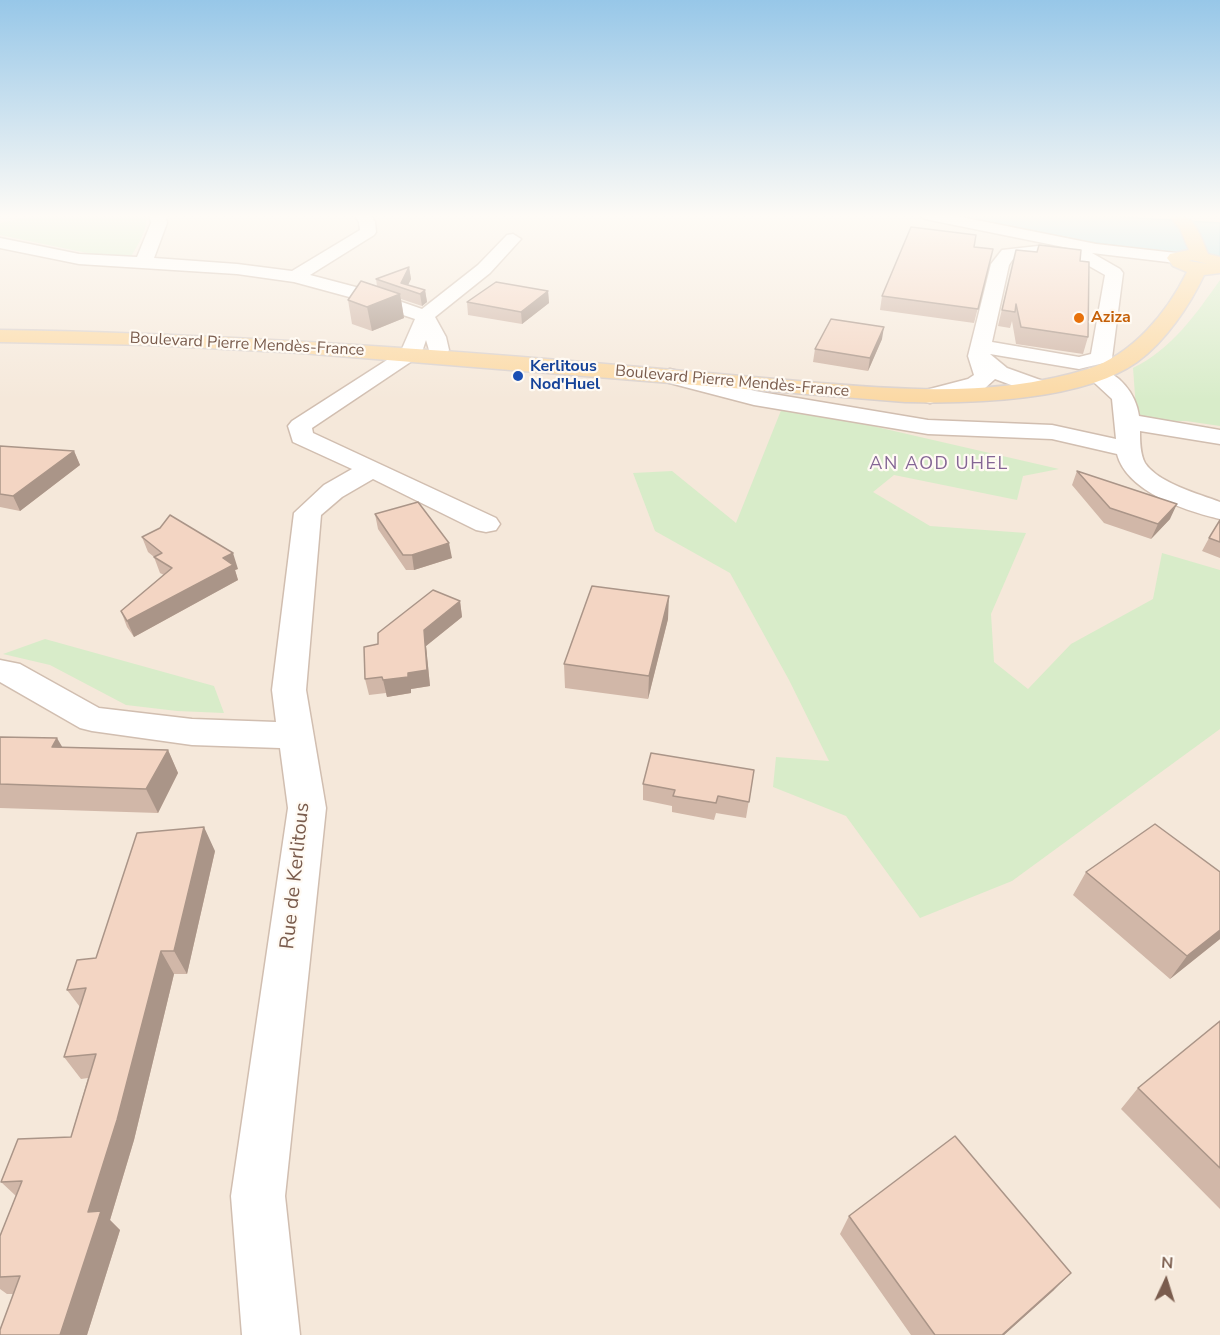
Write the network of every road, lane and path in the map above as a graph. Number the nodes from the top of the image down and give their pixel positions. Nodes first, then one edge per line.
1 (290, 276) edge
2 (475, 276) edge
3 (997, 276) edge
4 (1113, 276) edge
5 (1192, 276) edge
6 (295, 277) joint
7 (425, 316) junction
8 (0, 336) edge
9 (981, 352) junction
10 (408, 355) junction
11 (435, 357) junction
12 (1096, 374) junction
13 (670, 376) junction
14 (1038, 387) junction
15 (930, 396) junction
16 (1129, 422) junction
17 (1220, 437) edge
18 (1127, 449) junction
19 (372, 469) junction
20 (1220, 511) edge
21 (486, 524) dead end
22 (0, 671) edge
23 (297, 736) junction
24 (272, 1335) edge

1 - 6 street
2 - 7 street
3 - 9 street
4 - 9 street
5 - 12 main road, Boulevard Pierre Mendès-France
6 - 7 street
7 - 10 street
7 - 11 street
8 - 10 main road, Boulevard Pierre Mendès-France
9 - 14 street
9 - 15 street
10 - 11 main road, Boulevard Pierre Mendès-France
10 - 19 street
11 - 13 main road, Boulevard Pierre Mendès-France
12 - 14 main road, Boulevard Pierre Mendès-France
12 - 16 street
13 - 15 main road, Boulevard Pierre Mendès-France
13 - 18 street
14 - 15 main road, Boulevard Pierre Mendès-France
16 - 17 street
16 - 18 street
18 - 20 street
19 - 21 street
19 - 23 street, Rue de Kerlitous
22 - 23 street
23 - 24 street, Rue de Kerlitous

